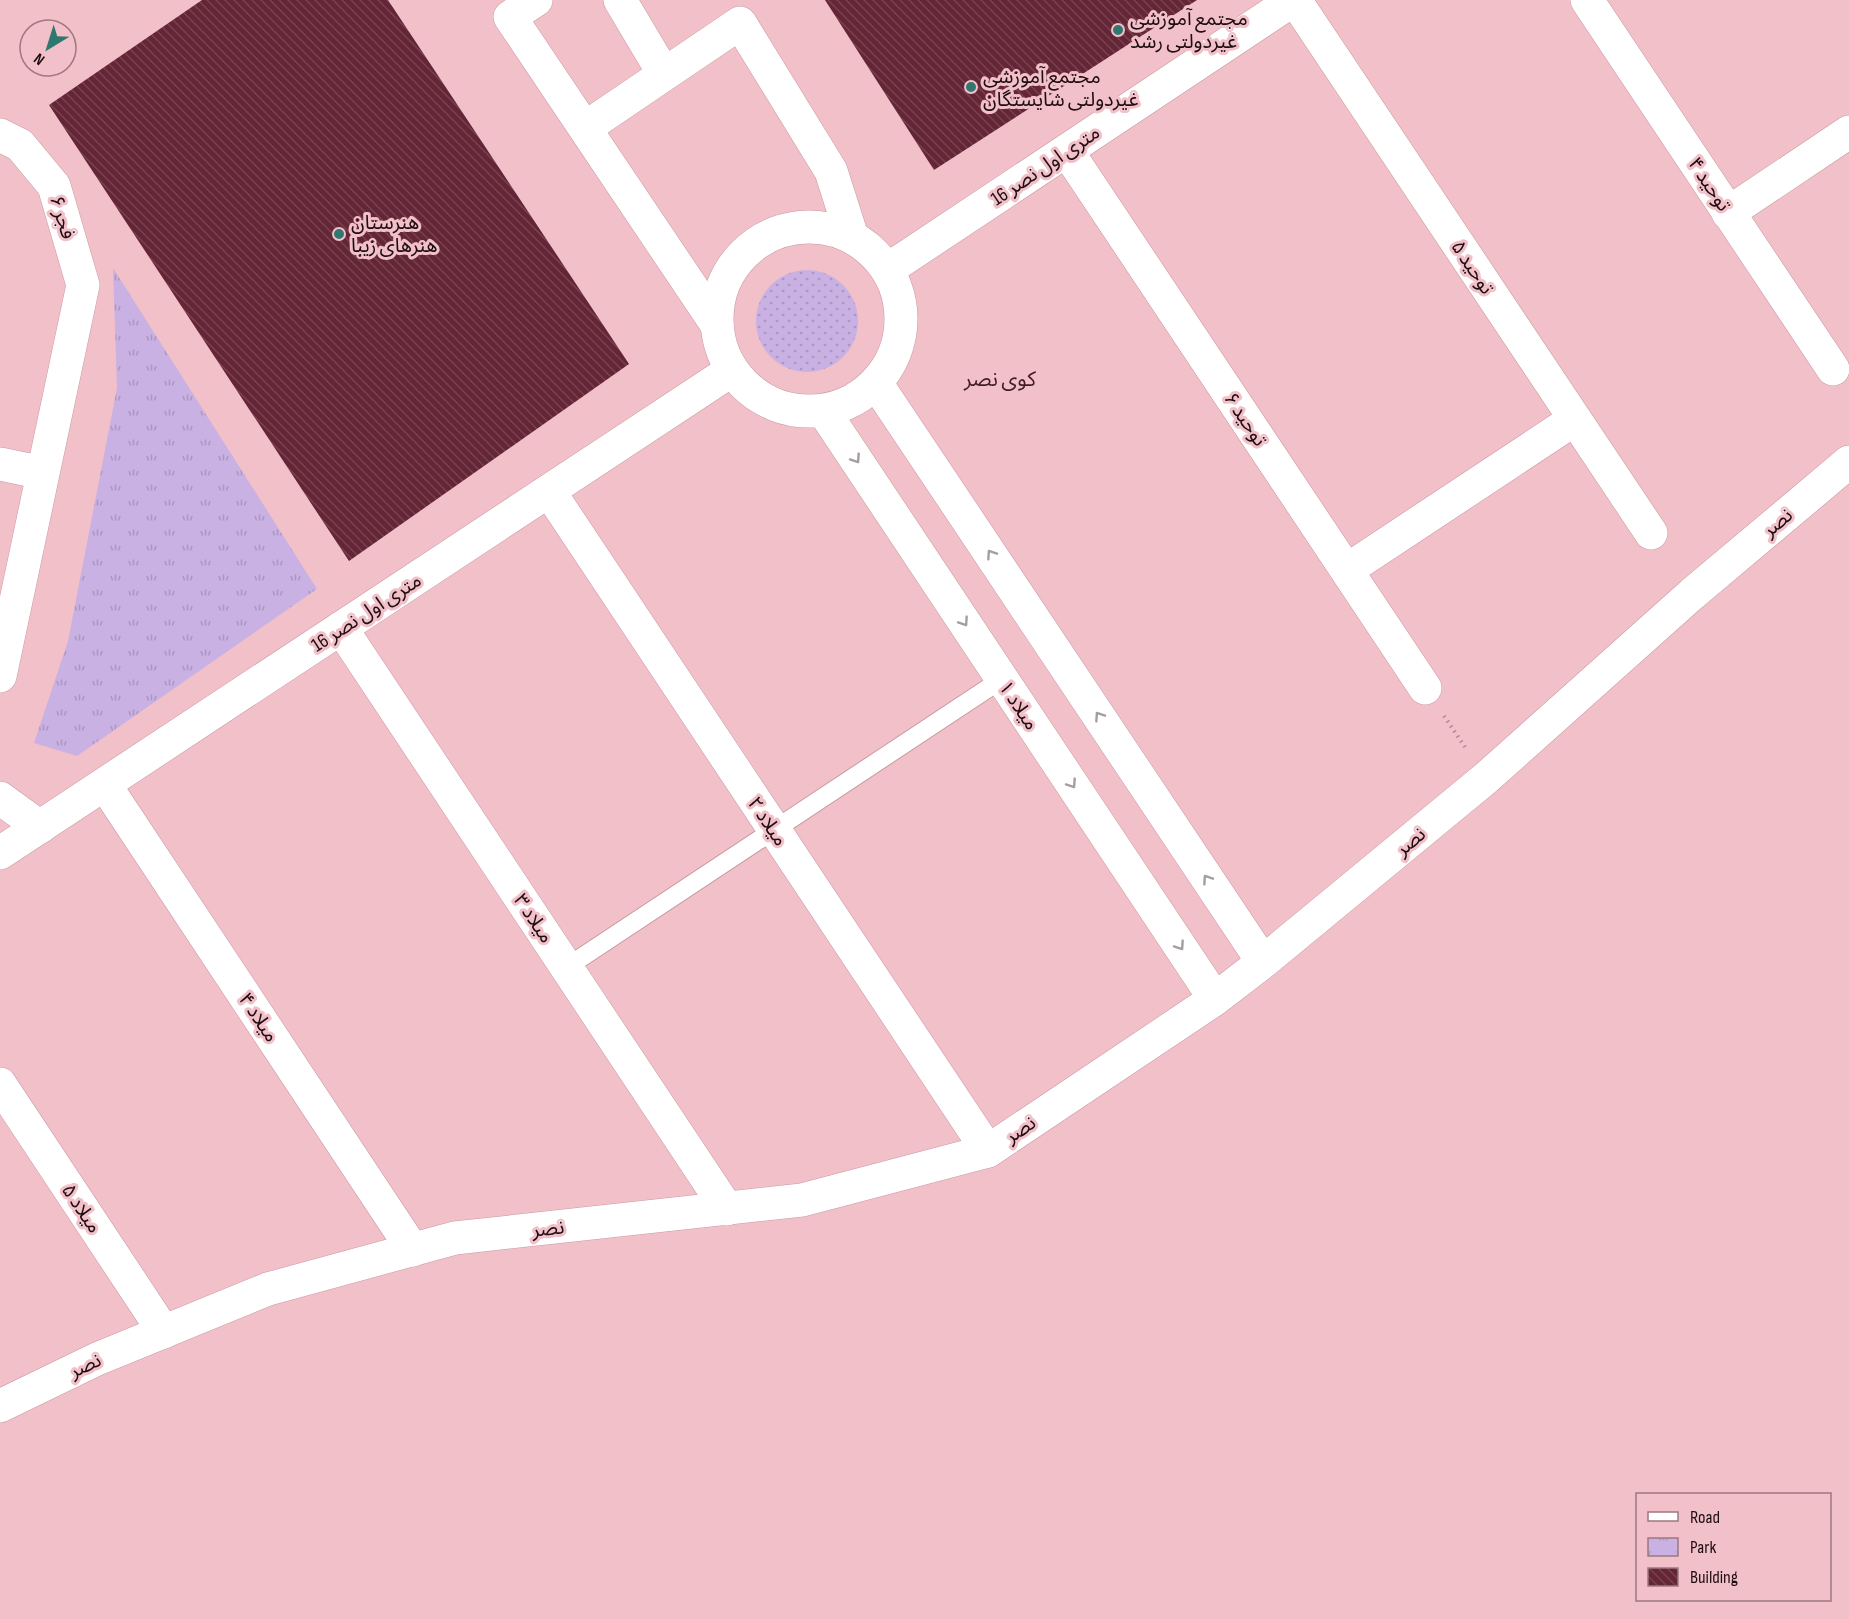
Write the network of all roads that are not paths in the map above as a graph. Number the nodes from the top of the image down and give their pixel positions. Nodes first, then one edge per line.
1 (536, 0) edge
2 (620, 0) edge
3 (1294, 0) edge
4 (1587, 0) edge
5 (664, 74) junction
6 (585, 128) junction
7 (1849, 132) edge
8 (0, 135) edge
9 (1067, 151) junction
10 (1728, 213) junction
11 (852, 237) junction
12 (887, 270) junction
13 (717, 325) junction
14 (1833, 369) dead end
15 (732, 370) junction
16 (876, 383) junction
17 (824, 410) junction
18 (1575, 419) junction
19 (1849, 462) edge
20 (0, 464) edge
21 (43, 473) junction
22 (549, 491) junction
23 (1652, 533) dead end
24 (1347, 570) junction
25 (341, 628) junction
26 (0, 676) edge
27 (1002, 679) junction
28 (1425, 688) road end
29 (105, 784) junction
30 (0, 798) edge
31 (40, 826) junction
32 (774, 830) junction
33 (0, 853) edge
34 (1263, 962) junction
35 (567, 967) junction
36 (1215, 999) junction
37 (0, 1084) edge
38 (987, 1151) junction
39 (727, 1209) junction
40 (413, 1250) junction
41 (164, 1332) junction
42 (0, 1406) edge

1 - 6 street
2 - 5 street
3 - 9 street, 16 متری اول نصر
3 - 18 street, توحید ۵
4 - 10 street, توحید ۴
5 - 6 street
5 - 11 street
6 - 13 street
7 - 10 street
8 - 21 street, فجر ۶
9 - 12 street, 16 متری اول نصر
9 - 24 street, توحید ۶
10 - 14 street, توحید ۴
11 - 12 street
11 - 13 street
12 - 16 street
13 - 15 street
15 - 17 street
15 - 22 street, 16 متری اول نصر
16 - 17 street
34 -> 16 street
17 -> 27 street, میلاد ۱
18 - 23 street, توحید ۵
18 - 24 street
19 - 34 street, نصر
20 - 21 street
21 - 26 street
22 - 25 street, 16 متری اول نصر
22 - 32 street, میلاد ۲
24 - 28 street, توحید ۶
25 - 29 street, 16 متری اول نصر
25 - 35 street, میلاد ۳
27 - 32 lane
27 -> 36 street, میلاد ۱
29 - 31 street, 16 متری اول نصر
29 - 40 street, میلاد ۴
30 - 31 street
31 - 33 street, 16 متری اول نصر
32 - 35 lane
32 - 38 street, میلاد ۲
34 - 36 street, نصر
35 - 39 street, میلاد ۳
36 - 38 street, نصر
37 - 41 street, میلاد ۵
38 - 39 street, نصر
39 - 40 street, نصر
40 - 41 street, نصر
41 - 42 street, نصر

